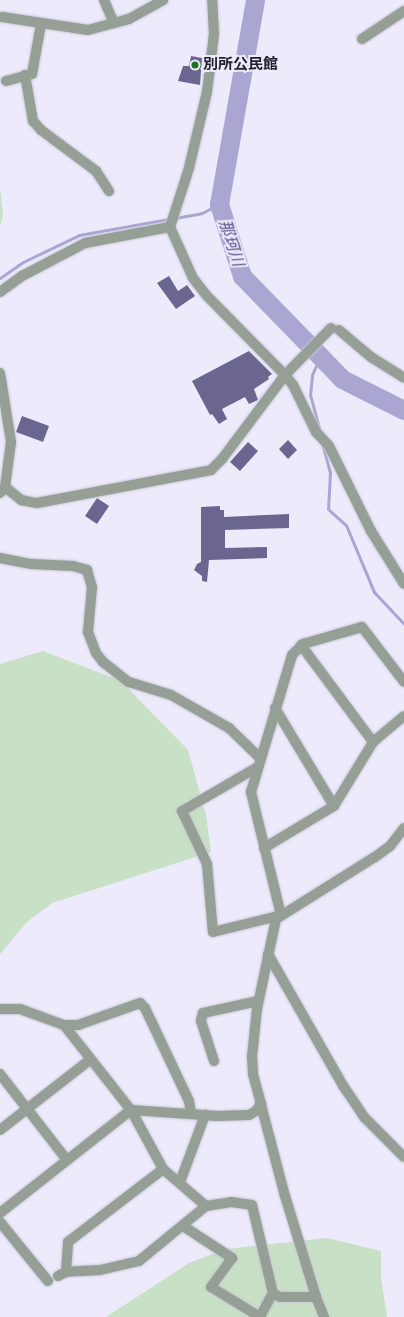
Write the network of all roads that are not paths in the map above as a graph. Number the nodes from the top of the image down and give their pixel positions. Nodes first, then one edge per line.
1 (104, 0) edge
2 (163, 0) edge
3 (212, 0) edge
4 (404, 11) edge
5 (2, 17) dead end
6 (114, 22) junction
7 (41, 24) junction
8 (362, 39) dead end
9 (25, 75) junction
10 (6, 81) dead end
11 (109, 191) dead end
12 (170, 227) junction
13 (0, 292) edge
14 (0, 373) edge
15 (287, 373) junction
16 (404, 378) edge
17 (2, 476) edge
18 (2, 490) edge
19 (0, 558) edge
20 (404, 584) edge
21 (301, 645) junction
22 (404, 682) edge
23 (275, 708) junction
24 (404, 716) edge
25 (373, 742) junction
26 (258, 763) junction
27 (334, 806) junction
28 (404, 828) edge
29 (264, 848) junction
30 (279, 916) junction
31 (268, 954) junction
32 (258, 1001) junction
33 (0, 1009) edge
34 (64, 1025) junction
35 (91, 1059) junction
36 (214, 1061) dead end
37 (0, 1074) edge
38 (260, 1099) junction
39 (27, 1109) junction
40 (131, 1110) junction
41 (191, 1114) junction
42 (206, 1115) junction
43 (0, 1130) edge
44 (404, 1157) edge
45 (67, 1160) junction
46 (163, 1169) junction
47 (180, 1182) junction
48 (206, 1206) junction
49 (0, 1213) edge
50 (0, 1222) edge
51 (183, 1226) junction
52 (48, 1281) dead end
53 (273, 1293) junction
54 (316, 1297) junction
55 (324, 1317) edge

1 - 6 street
2 - 6 street
3 - 12 street
4 - 8 street
5 - 7 street
6 - 7 street
7 - 9 street
9 - 10 street
9 - 11 street
12 - 13 street
12 - 15 street
14 - 17 street
15 - 16 street
15 - 18 street
15 - 20 street
17 - 18 street
19 - 26 street
21 - 22 street
21 - 23 street
21 - 25 street
23 - 26 street
23 - 27 street
24 - 25 street
25 - 27 street
26 - 29 street
26 - 30 street
27 - 29 street
28 - 30 street
29 - 30 street
30 - 31 street
31 - 32 street
31 - 44 street
32 - 36 street
32 - 38 street
33 - 34 street
34 - 35 street
34 - 41 street
35 - 39 street
35 - 40 street
37 - 39 street
38 - 42 street
38 - 54 street
39 - 43 street
39 - 45 street
40 - 41 street
40 - 45 street
40 - 46 street
41 - 42 street
42 - 47 street
45 - 49 street
46 - 47 street
46 - 51 street
47 - 48 street
48 - 51 street
48 - 53 street
50 - 52 street
51 - 53 street
53 - 54 street
54 - 55 street

